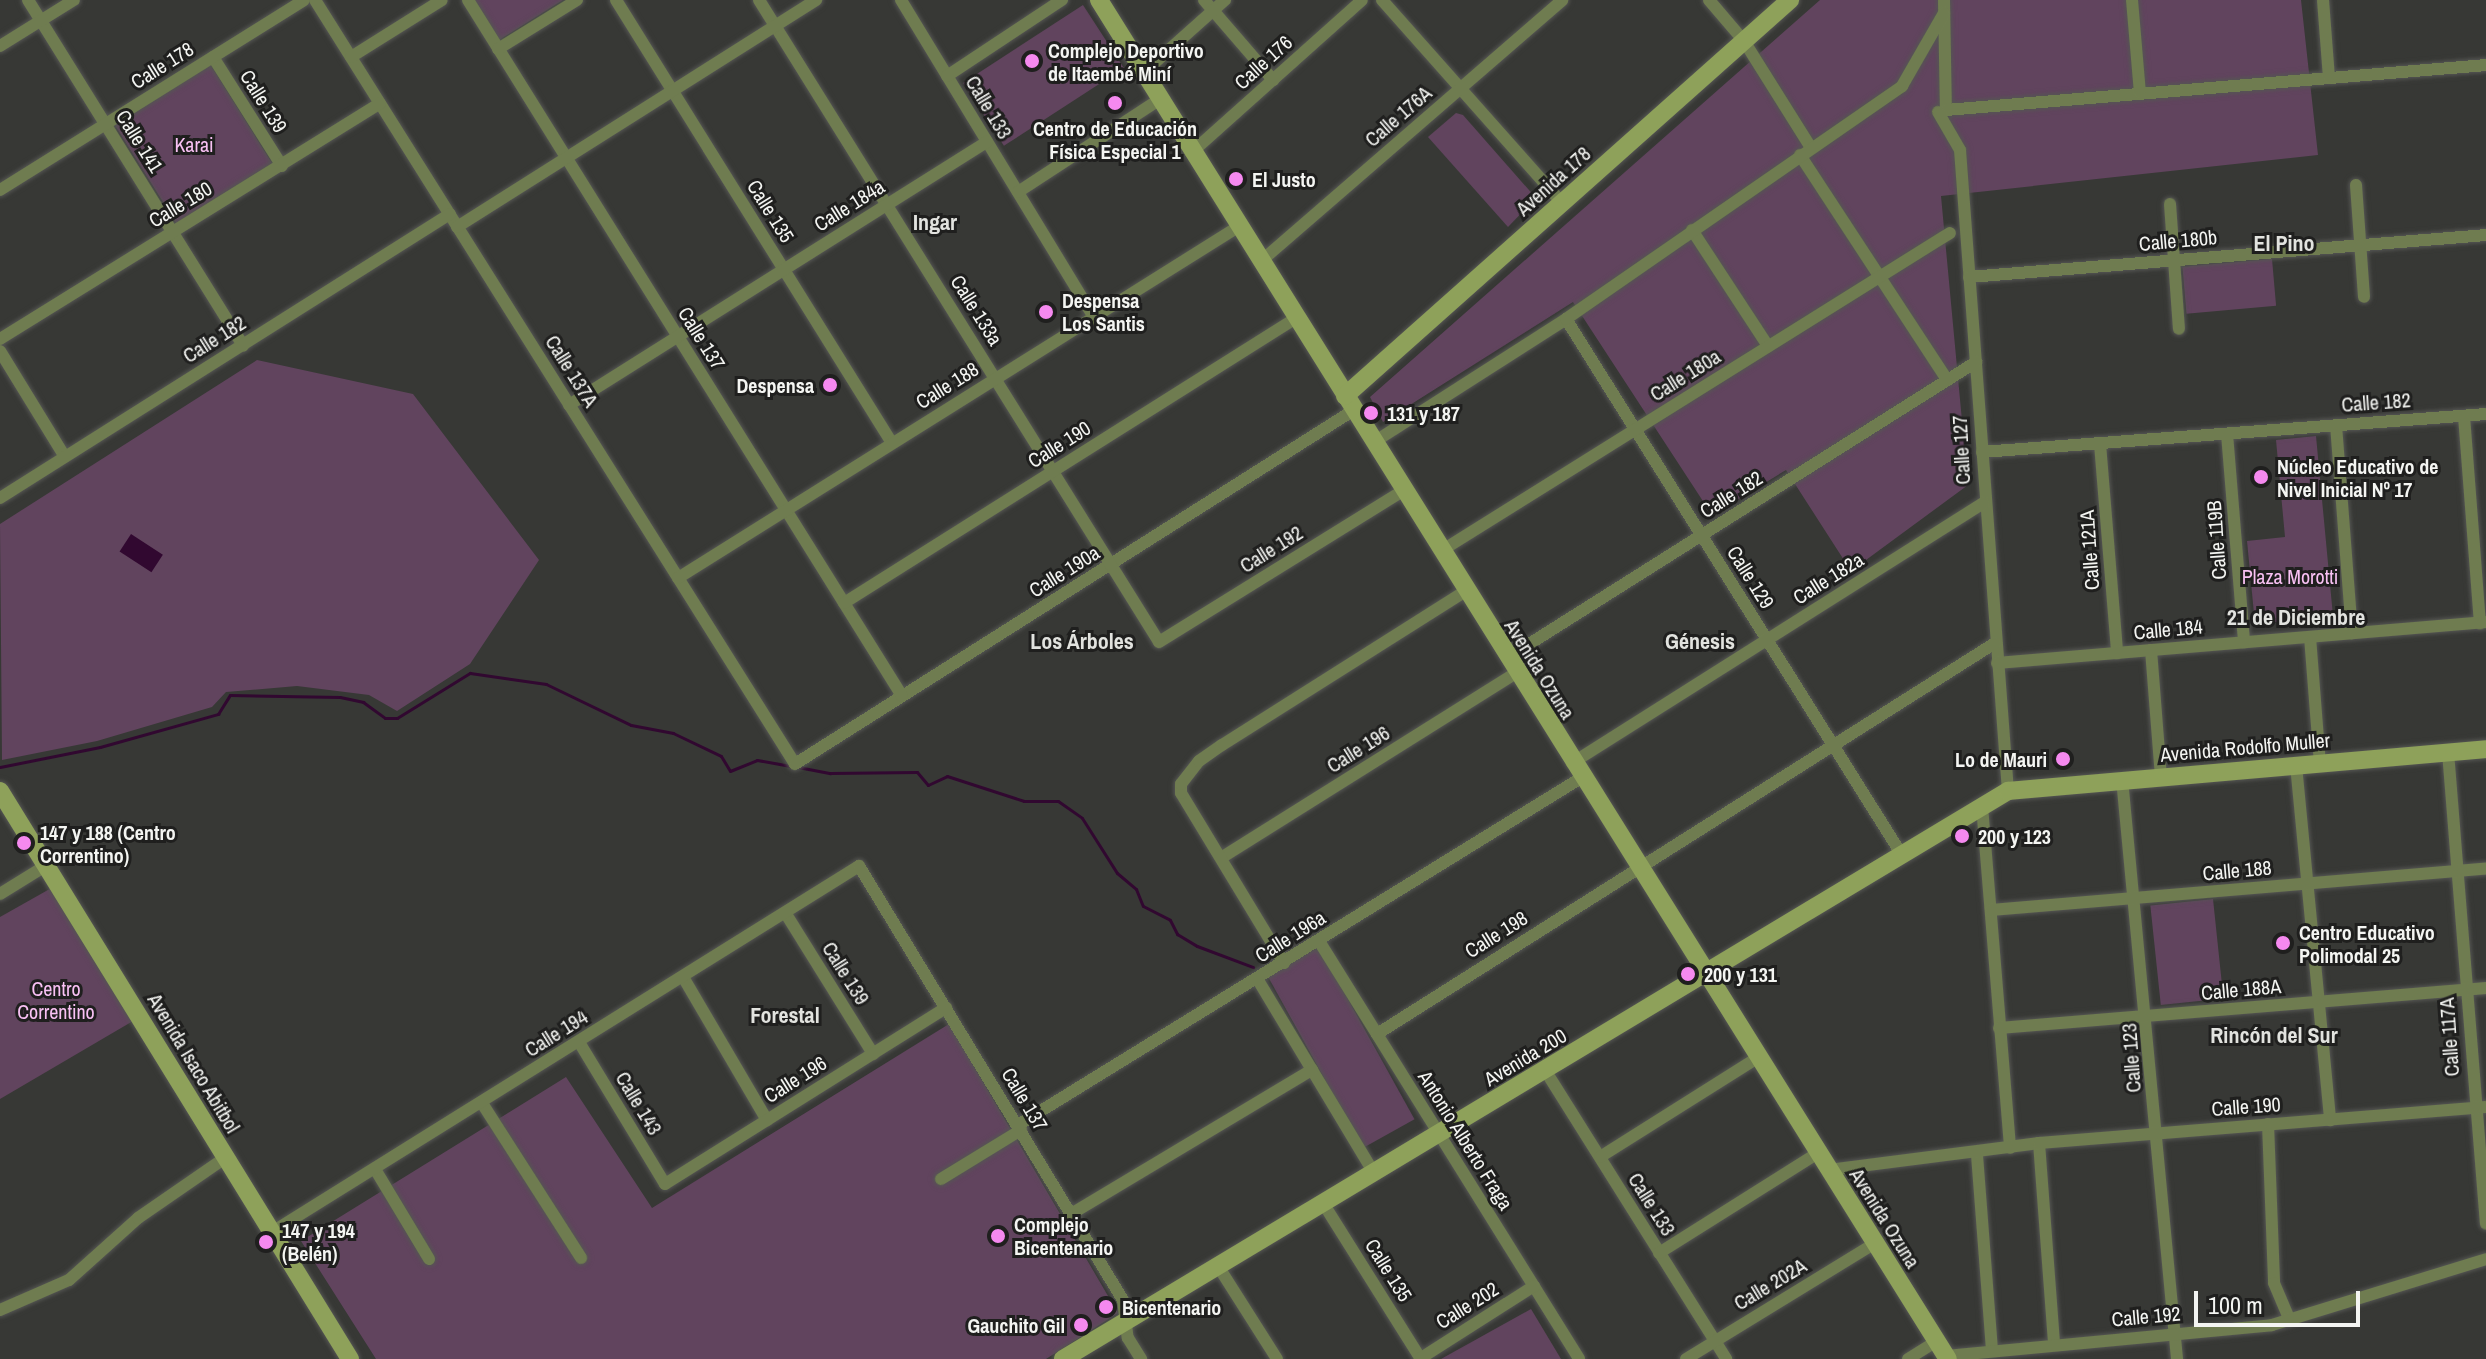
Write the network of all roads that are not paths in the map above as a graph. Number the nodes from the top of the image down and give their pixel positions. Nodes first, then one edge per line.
1 (28, 0) edge
2 (74, 0) edge
3 (304, 0) edge
4 (315, 0) edge
5 (442, 0) edge
6 (468, 0) edge
7 (577, 0) edge
8 (616, 0) edge
9 (759, 0) edge
10 (816, 0) edge
11 (901, 0) edge
12 (1062, 0) edge
13 (1099, 0) edge
14 (1204, 0) edge
15 (1225, 0) edge
16 (1362, 0) edge
17 (1382, 0) edge
18 (1562, 0) edge
19 (1709, 0) edge
20 (1790, 0) edge
21 (2132, 0) edge
22 (2323, 0) edge
23 (1944, 7) edge
24 (1213, 11) junction
25 (41, 21) junction
26 (775, 26) junction
27 (1744, 41) junction
28 (0, 46) edge
29 (498, 49) junction
30 (213, 57) junction
31 (351, 57) junction
32 (2486, 65) edge
33 (1143, 73) junction
34 (947, 76) junction
35 (2329, 78) junction
36 (1273, 80) junction
37 (1460, 88) junction
38 (672, 91) junction
39 (2140, 93) junction
40 (1157, 101) junction
41 (380, 103) junction
42 (1938, 112) dead end
43 (105, 124) junction
44 (987, 142) junction
45 (1806, 152) junction
46 (1191, 153) junction
47 (566, 158) junction
48 (282, 166) junction
49 (2356, 185) dead end
50 (0, 190) edge
51 (1018, 192) junction
52 (1562, 203) junction
53 (888, 204) junction
54 (2170, 204) dead end
55 (450, 214) junction
56 (457, 227) junction
57 (1238, 227) junction
58 (1692, 230) junction
59 (172, 232) junction
60 (1950, 233) dead end
61 (2486, 235) edge
62 (2360, 245) junction
63 (2174, 260) junction
64 (1260, 262) junction
65 (784, 270) junction
66 (1879, 277) junction
67 (1969, 277) junction
68 (2364, 297) dead end
69 (1094, 317) junction
70 (1296, 318) junction
71 (1566, 319) junction
72 (2179, 329) dead end
73 (677, 336) junction
74 (0, 339) edge
75 (243, 345) junction
76 (1768, 346) junction
77 (0, 351) edge
78 (1976, 362) junction
79 (5, 370) edge
80 (996, 377) junction
81 (1947, 380) junction
82 (1349, 403) junction
83 (569, 405) junction
84 (2486, 414) edge
85 (2464, 416) junction
86 (2336, 425) junction
87 (1635, 429) junction
88 (2227, 434) junction
89 (1374, 442) junction
90 (892, 443) junction
91 (2100, 444) junction
92 (1982, 452) junction
93 (65, 457) junction
94 (1054, 471) junction
95 (1404, 490) junction
96 (0, 498) edge
97 (1984, 503) junction
98 (785, 509) junction
99 (1702, 536) junction
100 (1441, 551) junction
101 (1113, 564) junction
102 (678, 578) junction
103 (1466, 591) junction
104 (844, 603) junction
105 (2483, 622) edge
106 (2352, 633) junction
107 (2310, 637) junction
108 (1767, 640) junction
109 (1159, 642) joint
110 (2244, 642) junction
111 (1995, 643) junction
112 (2151, 650) junction
113 (2117, 653) junction
114 (1997, 663) junction
115 (1512, 666) junction
116 (902, 696) junction
117 (1833, 745) junction
118 (2486, 749) edge
119 (2448, 752) junction
120 (2320, 763) junction
121 (795, 764) joint
122 (2296, 765) junction
123 (1577, 770) junction
124 (2161, 776) junction
125 (2122, 779) junction
126 (0, 791) edge
127 (2008, 791) junction
128 (1982, 806) junction
129 (1902, 855) junction
130 (1221, 858) junction
131 (47, 865) junction
132 (859, 866) joint
133 (2486, 868) edge
134 (1637, 869) junction
135 (2455, 871) junction
136 (2307, 884) junction
137 (0, 894) edge
138 (2135, 898) junction
139 (1991, 910) junction
140 (786, 914) junction
141 (1319, 941) junction
142 (1284, 963) junction
143 (1703, 975) junction
144 (683, 977) junction
145 (1258, 980) junction
146 (2486, 988) edge
147 (2466, 990) junction
148 (2321, 1001) junction
149 (946, 1008) junction
150 (2149, 1018) junction
151 (1999, 1028) junction
152 (1377, 1034) junction
153 (579, 1042) junction
154 (873, 1054) junction
155 (1757, 1058) junction
156 (1312, 1070) junction
157 (1545, 1070) junction
158 (482, 1103) junction
159 (2480, 1108) edge
160 (767, 1120) junction
161 (2330, 1120) junction
162 (2268, 1124) junction
163 (1020, 1128) junction
164 (2157, 1133) junction
165 (1439, 1134) junction
166 (2039, 1143) junction
167 (2010, 1148) junction
168 (1818, 1153) junction
169 (1977, 1155) junction
170 (1600, 1157) junction
171 (225, 1158) junction
172 (375, 1169) junction
173 (1829, 1170) junction
174 (1374, 1173) junction
175 (941, 1179) dead end
176 (665, 1184) joint
177 (1323, 1203) junction
178 (1071, 1214) junction
179 (2486, 1223) edge
180 (272, 1232) junction
181 (1875, 1243) junction
182 (1659, 1253) junction
183 (581, 1258) dead end
184 (429, 1259) dead end
185 (2486, 1259) edge
186 (1218, 1266) junction
187 (1534, 1286) junction
188 (0, 1310) edge
189 (2289, 1319) junction
190 (1126, 1321) junction
191 (2172, 1334) junction
192 (1715, 1341) junction
193 (2054, 1343) junction
194 (1992, 1348) junction
195 (1944, 1352) edge
196 (345, 1357) edge
197 (1421, 1358) edge
198 (1063, 1359) edge
199 (1141, 1359) edge
200 (1277, 1359) edge
201 (1579, 1359) edge
202 (1686, 1359) edge
203 (1726, 1359) edge
204 (1908, 1359) edge
205 (2177, 1359) edge

1 - 25 street, Calle 141
2 - 25 street
3 - 30 street, Calle 178
4 - 31 street, Calle 137A
5 - 31 street
6 - 29 street, Calle 137
7 - 29 street
8 - 38 street, Calle 135
9 - 26 street, Calle 133a
10 - 26 street
11 - 34 street, Calle 133
12 - 34 street
13 - 33 main road, Avenida Ozuna
14 - 24 street
15 - 24 street
16 - 36 street, Calle 176
17 - 37 street
18 - 37 street, Calle 176A
19 - 27 street
20 - 27 main road, Avenida 178
21 - 39 street
22 - 35 street
23 - 39 street
23 - 45 street
24 - 33 street
24 - 36 street
25 - 28 street
25 - 43 street, Calle 141
26 - 38 street
26 - 53 street, Calle 133a
27 - 45 street
27 - 52 main road, Avenida 178
29 - 47 street, Calle 137
30 - 43 street, Calle 178
30 - 48 street, Calle 139
31 - 41 street, Calle 137A
32 - 35 street
33 - 40 main road, Avenida Ozuna
34 - 44 street, Calle 133
35 - 39 street
36 - 46 street, Calle 176
37 - 52 street
37 - 64 street, Calle 176A
38 - 47 street
38 - 65 street, Calle 135
40 - 46 main road, Avenida Ozuna
40 - 51 street
41 - 48 street, Calle 180
41 - 55 street, Calle 137A
42 - 67 street, Calle 127
43 - 50 street, Calle 178
43 - 59 street, Calle 141
44 - 51 street, Calle 133
44 - 53 street, Calle 184a
45 - 58 street
45 - 66 street
46 - 57 main road, Avenida Ozuna
47 - 56 street
47 - 73 street, Calle 137
48 - 59 street, Calle 180
49 - 62 street
51 - 69 street, Calle 133
52 - 82 main road, Avenida 178
53 - 65 street, Calle 184a
53 - 80 street, Calle 133a
54 - 63 street
55 - 56 street, Calle 137A
55 - 75 street, Calle 182
56 - 83 street, Calle 137A
57 - 64 main road, Avenida Ozuna
57 - 69 street, Calle 188
58 - 71 street
58 - 76 street
59 - 74 street, Calle 180
59 - 75 street, Calle 141
60 - 66 street, Calle 180a
61 - 62 street, Calle 180b
62 - 63 street, Calle 180b
62 - 68 street
63 - 67 street, Calle 180b
63 - 72 street
64 - 70 main road, Avenida Ozuna
65 - 73 street, Calle 184a
65 - 90 street, Calle 135
66 - 76 street, Calle 180a
66 - 81 street
67 - 78 street, Calle 127
69 - 80 street, Calle 188
70 - 82 main road, Avenida Ozuna
70 - 94 street, Calle 190
71 - 87 street, Calle 129
71 - 89 street
73 - 83 street, Calle 184a
73 - 98 street, Calle 137
75 - 93 street, Calle 182
76 - 87 street, Calle 180a
77 - 79 street
78 - 81 street, Calle 182
78 - 92 street, Calle 127
79 - 93 street
80 - 90 street, Calle 188
80 - 94 street, Calle 133a
81 - 99 street, Calle 182
82 - 89 main road, Avenida Ozuna
82 - 101 street, Calle 190a
83 - 102 street, Calle 137A
84 - 85 street, Calle 182
85 - 86 street, Calle 182
85 - 105 street
86 - 88 street, Calle 182
86 - 106 street
87 - 99 street, Calle 129
87 - 100 street, Calle 180a
88 - 91 street, Calle 182
88 - 110 street, Calle 119B
89 - 95 main road, Avenida Ozuna
90 - 98 street, Calle 188
91 - 92 street, Calle 182
91 - 113 street, Calle 121A
92 - 97 street, Calle 127
93 - 96 street, Calle 182
94 - 101 street, Calle 133a
94 - 104 street, Calle 190
95 - 100 main road, Avenida Ozuna
95 - 109 street, Calle 192
97 - 108 street, Calle 182a
97 - 111 street, Calle 127
98 - 102 street, Calle 188
98 - 104 street, Calle 137
99 - 108 street, Calle 129
99 - 115 street, Calle 182
100 - 103 main road, Avenida Ozuna
101 - 109 street, Calle 133a
101 - 116 street, Calle 190a
102 - 121 street, Calle 137A
103 - 115 main road, Avenida Ozuna
103 - 130 street
104 - 116 street, Calle 137
105 - 106 street, Calle 184
106 - 107 street, Calle 184
107 - 110 street, Calle 184
107 - 120 street
108 - 117 street, Calle 129
108 - 123 street, Calle 182a
110 - 112 street, Calle 184
111 - 114 street, Calle 127
111 - 117 street
112 - 113 street, Calle 184
112 - 124 street
113 - 114 street, Calle 184
114 - 127 street, Calle 127
115 - 123 main road, Avenida Ozuna
115 - 130 street, Calle 196
116 - 121 street, Calle 190a
117 - 129 street, Calle 129
117 - 134 street
118 - 119 main road, Avenida Rodolfo Muller
119 - 120 main road, Avenida Rodolfo Muller
119 - 135 street, Calle 117A
120 - 122 main road, Avenida Rodolfo Muller
122 - 124 main road, Avenida Rodolfo Muller
122 - 136 street
123 - 134 main road, Avenida Ozuna
123 - 141 street, Calle 196a
124 - 125 main road, Avenida Rodolfo Muller
125 - 127 main road, Avenida Rodolfo Muller
125 - 138 street, Calle 123
126 - 131 main road, Avenida Isaco Abitbol
127 - 128 main road, Avenida 200
128 - 129 main road, Avenida 200
128 - 139 street
129 - 143 main road, Avenida 200
130 - 142 street
131 - 137 street
131 - 171 main road, Avenida Isaco Abitbol
132 - 140 street, Calle 194
132 - 149 street, Calle 137
133 - 135 street, Calle 188
134 - 143 main road, Avenida Ozuna
134 - 152 street, Calle 198
135 - 136 street, Calle 188
135 - 147 street, Calle 117A
136 - 138 street, Calle 188
136 - 148 street
138 - 139 street, Calle 188
138 - 150 street, Calle 123
139 - 151 street
140 - 144 street, Calle 194
140 - 154 street, Calle 139
141 - 142 street, Calle 196a
141 - 152 street, Antonio Alberto Fraga
142 - 145 street, Calle 196a
143 - 155 main road, Avenida Ozuna
143 - 157 main road, Avenida 200
144 - 153 street, Calle 194
144 - 160 street
145 - 156 street
145 - 163 street, Calle 196a
146 - 147 street, Calle 188A
147 - 148 street, Calle 188A
147 - 159 street, Calle 117A
148 - 150 street, Calle 188A
148 - 161 street
149 - 154 street, Calle 196
149 - 163 street, Calle 137
150 - 151 street, Calle 188A
150 - 164 street, Calle 123
151 - 167 street
152 - 165 street, Antonio Alberto Fraga
153 - 158 street, Calle 194
153 - 176 street, Calle 143
154 - 160 street, Calle 196
155 - 168 main road, Avenida Ozuna
155 - 170 street
156 - 174 street
156 - 178 street
157 - 165 main road, Avenida 200
157 - 170 street, Calle 133
158 - 172 street, Calle 194
158 - 183 street
159 - 161 street, Calle 190
159 - 179 street, Calle 117A
160 - 176 street, Calle 196
161 - 162 street, Calle 190
162 - 164 street, Calle 190
162 - 189 street
163 - 175 street, Calle 196a
163 - 178 street, Calle 137
164 - 166 street, Calle 190
164 - 191 street, Calle 123
165 - 174 main road, Avenida 200
165 - 187 street, Antonio Alberto Fraga
166 - 167 street, Calle 190
166 - 193 street
167 - 169 street, Calle 190
168 - 173 main road, Avenida Ozuna
168 - 182 street
169 - 173 street, Calle 190
169 - 194 street
170 - 182 street, Calle 133
171 - 180 main road, Avenida Isaco Abitbol
171 - 188 street
172 - 180 street, Calle 194
172 - 184 street
173 - 181 main road, Avenida Ozuna
174 - 177 main road, Avenida 200
177 - 186 main road, Avenida 200
177 - 197 street, Calle 135
178 - 190 street, Calle 137
180 - 196 main road, Avenida Isaco Abitbol
181 - 192 street, Calle 202A
181 - 195 main road, Avenida Ozuna
182 - 192 street, Calle 133
185 - 189 street, Calle 192
186 - 190 main road, Avenida 200
186 - 200 street
187 - 197 street, Calle 202
187 - 201 street, Antonio Alberto Fraga
189 - 191 street, Calle 192
190 - 198 main road, Avenida 200
190 - 199 street, Calle 137
191 - 193 street, Calle 192
191 - 205 street, Calle 123
192 - 202 street, Calle 202A
192 - 203 street, Calle 133
193 - 194 street, Calle 192
194 - 195 street, Calle 192
195 - 204 street

